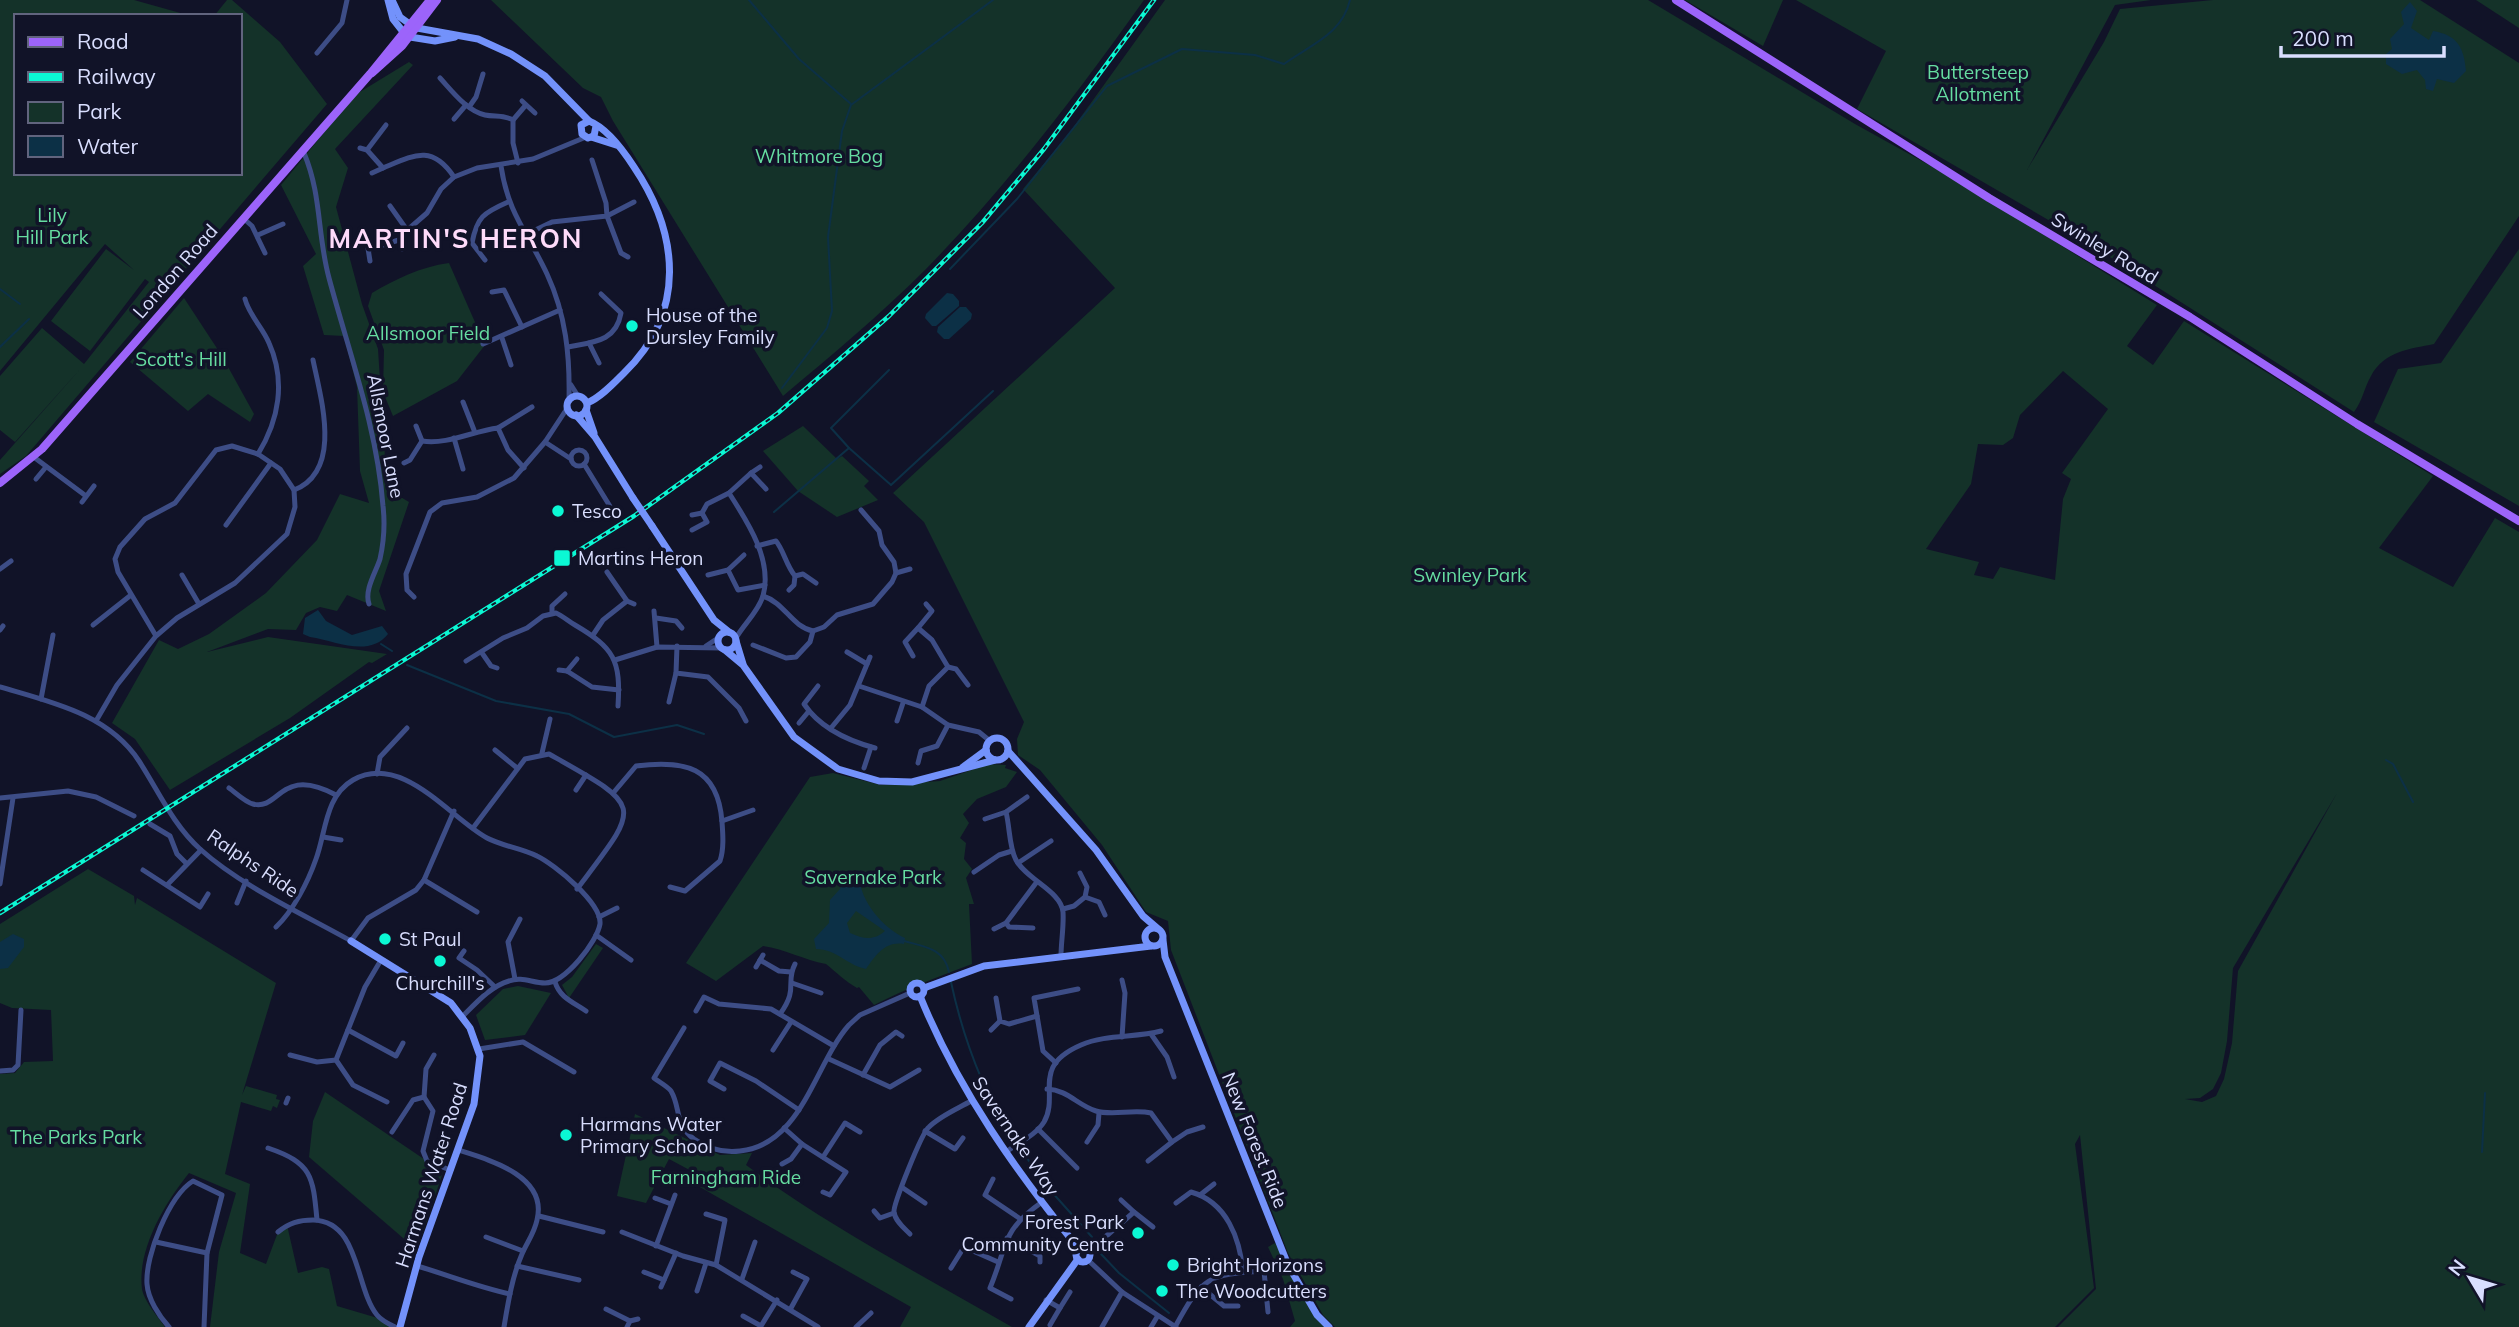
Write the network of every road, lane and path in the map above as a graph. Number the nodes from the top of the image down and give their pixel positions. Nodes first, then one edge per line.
1 (347, 0) edge
2 (390, 0) edge
3 (430, 0) edge
4 (437, 0) edge
5 (1676, 0) edge
6 (414, 26) junction
7 (407, 35) junction
8 (456, 37) junction
9 (317, 53) dead end
10 (483, 74) dead end
11 (440, 78) dead end
12 (570, 102) junction
13 (468, 106) junction
14 (535, 113) dead end
15 (454, 119) dead end
16 (513, 120) junction
17 (592, 123) junction
18 (386, 124) dead end
19 (585, 133) junction
20 (620, 147) junction
21 (304, 153) dead end
22 (592, 160) dead end
23 (518, 163) junction
24 (501, 166) junction
25 (383, 168) junction
26 (372, 173) dead end
27 (454, 177) junction
28 (508, 202) junction
29 (634, 202) dead end
30 (390, 206) dead end
31 (607, 216) junction
32 (242, 218) junction
33 (283, 224) dead end
34 (407, 230) junction
35 (258, 235) junction
36 (525, 235) junction
37 (402, 239) junction
38 (367, 242) dead end
39 (370, 249) junction
40 (402, 249) dead end
41 (265, 253) dead end
42 (628, 257) dead end
43 (485, 260) dead end
44 (370, 261) dead end
45 (492, 292) dead end
46 (601, 294) dead end
47 (245, 299) dead end
48 (628, 306) dead end
49 (560, 310) junction
50 (621, 313) junction
51 (522, 327) junction
52 (502, 338) junction
53 (589, 343) junction
54 (483, 344) dead end
55 (568, 347) junction
56 (313, 360) dead end
57 (599, 363) dead end
58 (511, 365) dead end
59 (569, 382) junction
60 (463, 402) dead end
61 (583, 402) junction
62 (532, 407) dead end
63 (571, 409) junction
64 (416, 426) dead end
65 (498, 428) junction
66 (474, 430) junction
67 (454, 438) junction
68 (595, 438) junction
69 (422, 441) junction
70 (545, 442) junction
71 (258, 454) junction
72 (35, 458) junction
73 (571, 459) junction
74 (271, 463) junction
75 (404, 463) dead end
76 (584, 464) junction
77 (46, 467) junction
78 (760, 467) dead end
79 (524, 468) junction
80 (463, 469) dead end
81 (751, 473) junction
82 (36, 480) dead end
83 (0, 483) edge
84 (94, 486) dead end
85 (766, 489) dead end
86 (294, 490) junction
87 (729, 493) junction
88 (86, 496) junction
89 (82, 502) dead end
90 (611, 508) dead end
91 (861, 510) dead end
92 (702, 513) junction
93 (692, 515) dead end
94 (2519, 521) edge
95 (226, 525) dead end
96 (692, 530) dead end
97 (757, 546) junction
98 (744, 555) dead end
99 (11, 561) dead end
100 (0, 569) edge
101 (910, 569) dead end
102 (728, 570) junction
103 (607, 572) dead end
104 (897, 573) junction
105 (182, 575) dead end
106 (708, 575) dead end
107 (795, 576) junction
108 (817, 583) dead end
109 (765, 586) junction
110 (789, 590) dead end
111 (565, 594) dead end
112 (131, 595) junction
113 (763, 596) junction
114 (414, 597) dead end
115 (627, 601) junction
116 (199, 604) junction
117 (369, 604) dead end
118 (634, 604) dead end
119 (926, 604) dead end
120 (552, 613) junction
121 (714, 620) junction
122 (93, 625) dead end
123 (682, 628) dead end
124 (918, 628) junction
125 (813, 631) junction
126 (53, 635) dead end
127 (593, 635) junction
128 (156, 636) junction
129 (733, 636) junction
130 (718, 638) junction
131 (753, 645) dead end
132 (677, 646) junction
133 (706, 646) junction
134 (657, 647) junction
135 (723, 649) junction
136 (847, 652) dead end
137 (482, 653) junction
138 (913, 656) dead end
139 (577, 659) dead end
140 (615, 660) junction
141 (466, 661) dead end
142 (743, 664) junction
143 (948, 667) junction
144 (497, 668) dead end
145 (559, 670) dead end
146 (567, 671) junction
147 (676, 673) junction
148 (968, 685) dead end
149 (818, 686) dead end
150 (859, 686) junction
151 (0, 687) edge
152 (619, 690) junction
153 (41, 699) junction
154 (669, 702) dead end
155 (903, 703) junction
156 (618, 706) dead end
157 (922, 707) junction
158 (809, 711) junction
159 (550, 719) dead end
160 (96, 721) junction
161 (746, 721) dead end
162 (897, 721) dead end
163 (799, 723) dead end
164 (948, 725) junction
165 (407, 728) dead end
166 (831, 728) junction
167 (861, 735) dead end
168 (990, 741) junction
169 (859, 744) junction
170 (495, 750) dead end
171 (986, 750) junction
172 (1008, 751) junction
173 (542, 753) junction
174 (999, 760) junction
175 (918, 763) dead end
176 (517, 768) junction
177 (864, 768) dead end
178 (956, 771) junction
179 (1030, 772) junction
180 (377, 774) junction
181 (586, 775) junction
182 (229, 788) dead end
183 (576, 790) dead end
184 (614, 792) junction
185 (336, 795) junction
186 (1027, 797) dead end
187 (0, 798) edge
188 (13, 798) junction
189 (753, 810) dead end
190 (454, 811) junction
191 (1006, 812) junction
192 (134, 816) dead end
193 (985, 819) dead end
194 (722, 821) junction
195 (150, 824) dead end
196 (473, 828) junction
197 (323, 837) junction
198 (341, 840) dead end
199 (1052, 841) dead end
200 (201, 850) junction
201 (1012, 851) junction
202 (2, 855) edge
203 (186, 863) junction
204 (1018, 863) junction
205 (144, 870) dead end
206 (974, 872) dead end
207 (1080, 873) dead end
208 (424, 880) junction
209 (246, 881) junction
210 (1036, 883) junction
211 (0, 884) edge
212 (167, 884) junction
213 (670, 887) dead end
214 (577, 889) junction
215 (208, 894) dead end
216 (1085, 897) junction
217 (237, 903) dead end
218 (290, 907) junction
219 (617, 908) dead end
220 (1063, 909) junction
221 (477, 912) dead end
222 (1105, 915) dead end
223 (1143, 916) junction
224 (599, 917) junction
225 (520, 919) dead end
226 (1006, 923) junction
227 (275, 927) dead end
228 (1033, 928) dead end
229 (1157, 928) junction
230 (994, 929) dead end
231 (596, 934) junction
232 (1145, 937) junction
233 (1163, 940) junction
234 (351, 941) junction
235 (1152, 946) junction
236 (1132, 947) junction
237 (464, 951) dead end
238 (1061, 956) junction
239 (1165, 957) junction
240 (381, 960) junction
241 (631, 960) dead end
242 (795, 964) dead end
243 (756, 967) dead end
244 (791, 972) junction
245 (515, 979) junction
246 (555, 982) junction
247 (792, 983) junction
248 (1134, 985) dead end
249 (495, 988) junction
250 (923, 988) junction
251 (1078, 989) dead end
252 (821, 993) dead end
253 (910, 993) junction
254 (920, 996) junction
255 (996, 998) dead end
256 (21, 1010) dead end
257 (586, 1011) dead end
258 (696, 1011) dead end
259 (780, 1014) junction
260 (463, 1016) junction
261 (1037, 1016) junction
262 (791, 1021) junction
263 (1000, 1021) junction
264 (684, 1028) dead end
265 (348, 1030) junction
266 (991, 1030) dead end
267 (1160, 1031) dead end
268 (472, 1032) joint
269 (898, 1032) dead end
270 (670, 1034) dead end
271 (1151, 1034) junction
272 (1122, 1037) junction
273 (678, 1038) junction
274 (403, 1043) dead end
275 (834, 1046) junction
276 (479, 1049) junction
277 (773, 1050) dead end
278 (290, 1055) dead end
279 (434, 1055) dead end
280 (829, 1059) junction
281 (336, 1060) junction
282 (1056, 1063) junction
283 (0, 1070) edge
284 (919, 1070) dead end
285 (574, 1072) dead end
286 (863, 1075) junction
287 (1174, 1077) dead end
288 (724, 1089) dead end
289 (1047, 1089) junction
290 (424, 1097) junction
291 (971, 1101) junction
292 (387, 1102) dead end
293 (799, 1110) junction
294 (1099, 1112) junction
295 (1203, 1126) dead end
296 (783, 1128) junction
297 (1038, 1129) junction
298 (925, 1131) junction
299 (391, 1132) dead end
300 (860, 1132) dead end
301 (963, 1138) dead end
302 (1087, 1142) dead end
303 (1172, 1142) junction
304 (802, 1144) junction
305 (268, 1148) dead end
306 (955, 1149) junction
307 (458, 1150) junction
308 (1006, 1152) junction
309 (955, 1156) dead end
310 (823, 1157) junction
311 (1148, 1161) dead end
312 (782, 1164) dead end
313 (1073, 1168) dead end
314 (450, 1170) junction
315 (993, 1180) dead end
316 (1214, 1184) dead end
317 (903, 1188) junction
318 (824, 1192) dead end
319 (675, 1195) dead end
320 (1200, 1195) junction
321 (656, 1198) dead end
322 (1121, 1200) dead end
323 (1042, 1202) junction
324 (925, 1203) dead end
325 (1176, 1203) dead end
326 (671, 1204) junction
327 (874, 1211) dead end
328 (1134, 1212) junction
329 (894, 1213) junction
330 (706, 1214) dead end
331 (539, 1216) junction
332 (1019, 1219) junction
333 (317, 1220) junction
334 (1153, 1227) dead end
335 (278, 1232) dead end
336 (603, 1232) dead end
337 (622, 1232) dead end
338 (910, 1234) dead end
339 (486, 1237) dead end
340 (1007, 1238) junction
341 (156, 1242) junction
342 (755, 1242) dead end
343 (656, 1246) junction
344 (1079, 1250) junction
345 (523, 1251) junction
346 (1089, 1251) junction
347 (207, 1253) junction
348 (676, 1253) junction
349 (1077, 1259) junction
350 (1088, 1261) junction
351 (998, 1262) junction
352 (1040, 1262) dead end
353 (706, 1263) junction
354 (716, 1265) junction
355 (417, 1266) junction
356 (517, 1266) junction
357 (951, 1268) dead end
358 (644, 1272) dead end
359 (793, 1272) dead end
360 (1243, 1272) junction
361 (742, 1279) junction
362 (579, 1280) dead end
363 (1201, 1287) junction
364 (697, 1291) dead end
365 (1070, 1292) dead end
366 (1122, 1292) junction
367 (510, 1294) junction
368 (1012, 1299) dead end
369 (777, 1300) junction
370 (1046, 1300) junction
371 (1238, 1306) dead end
372 (791, 1308) junction
373 (1060, 1308) junction
374 (606, 1310) dead end
375 (1268, 1312) dead end
376 (872, 1313) dead end
377 (743, 1316) dead end
378 (1157, 1317) junction
379 (638, 1319) dead end
380 (628, 1324) edge
381 (1050, 1325) edge
382 (169, 1327) edge
383 (204, 1327) edge
384 (398, 1327) edge
385 (504, 1327) edge
386 (818, 1327) edge
387 (856, 1327) edge
388 (1030, 1327) edge
389 (1102, 1327) edge
390 (1151, 1327) edge
391 (1176, 1327) edge
392 (1329, 1327) edge

1 - 9 street
2 - 6 main road
2 - 7 main road
3 - 6 main road, London Road
4 - 6 main road, London Road
5 - 94 main road, Swinley Road
6 - 7 main road, London Road
6 - 8 main road
7 - 8 main road
7 - 32 main road, London Road
8 - 12 main road
10 - 13 street
11 - 13 street
12 - 17 main road
12 - 19 main road
13 - 15 street
13 - 16 street
14 - 16 street
16 - 23 street
17 - 19 main road
17 - 19 main road
17 - 20 main road
18 - 25 street
19 - 20 main road
19 - 23 street
20 - 61 main road
21 - 117 street, Allsmoor Lane
22 - 31 street
23 - 24 street
24 - 27 street
24 - 28 street
25 - 26 street
25 - 27 street
27 - 34 street
28 - 36 street
28 - 43 street
29 - 31 street
30 - 34 street
31 - 36 street
31 - 42 street
32 - 35 street
32 - 72 main road, London Road
33 - 35 street
34 - 37 street
35 - 41 street
36 - 49 street
37 - 39 street
37 - 40 street
38 - 39 street
39 - 44 street
45 - 51 street
46 - 50 street
47 - 71 street
48 - 50 street
49 - 51 street
49 - 55 street
50 - 53 street
51 - 52 street
52 - 54 street
52 - 58 street
53 - 55 street
53 - 57 street
55 - 59 street
56 - 86 street
59 - 61 street
59 - 63 street
60 - 66 street
61 - 63 main road
61 - 63 main road
61 - 68 main road
62 - 65 street
63 - 68 main road
63 - 70 street
64 - 69 street
65 - 66 street
65 - 79 street
66 - 67 street
67 - 69 street
67 - 80 street
68 - 121 main road, bridge
69 - 75 street
70 - 73 street
70 - 79 street
71 - 74 street
71 - 112 street
72 - 77 street
72 - 83 main road, London Road
73 - 76 street
73 - 76 street
74 - 86 street
74 - 95 street
76 - 90 street
77 - 82 street
77 - 88 street
78 - 81 street
79 - 114 street
81 - 85 street
81 - 87 street
84 - 88 street
86 - 116 street
87 - 92 street
87 - 97 street
88 - 89 street
91 - 104 street
92 - 93 street
92 - 96 street
97 - 107 street
97 - 109 street
98 - 102 street
99 - 100 street
101 - 104 street
102 - 106 street
102 - 109 street
103 - 115 street
104 - 125 street
105 - 116 street
107 - 108 street
107 - 110 street
109 - 113 street
111 - 120 street
112 - 122 street
112 - 128 street
113 - 125 street
113 - 129 street
115 - 118 street
115 - 127 street
116 - 128 street
119 - 124 street
120 - 127 street
120 - 137 street
121 - 129 main road
121 - 130 main road
123 - 134 street
124 - 138 street
124 - 143 street
125 - 131 street
126 - 153 street
127 - 140 street
128 - 160 street
129 - 130 main road
129 - 135 main road
129 - 142 main road
130 - 133 street
130 - 135 main road
132 - 133 street
132 - 134 street
132 - 147 street
133 - 135 street
134 - 140 street
135 - 142 main road
136 - 150 street
137 - 141 street
137 - 144 street
139 - 146 street
140 - 152 street
142 - 178 main road
143 - 148 street
143 - 157 street
145 - 146 street
146 - 152 street
147 - 154 street
147 - 161 street
149 - 158 street
150 - 155 street
150 - 166 street
151 - 153 street, Ralphs Ride
152 - 156 street
153 - 160 street, Ralphs Ride
155 - 157 street
155 - 162 street
157 - 164 street
158 - 163 street
158 - 166 street
159 - 173 street
160 - 200 street, Ralphs Ride
164 - 168 street
164 - 175 street
165 - 180 street
166 - 169 street
167 - 169 street
168 - 171 main road
168 - 172 main road, New Forest Ride
169 - 177 street
170 - 176 street
171 - 174 main road, New Forest Ride
171 - 178 main road
172 - 174 main road
172 - 179 main road, New Forest Ride
173 - 176 street
173 - 181 street
174 - 178 main road
174 - 179 main road, New Forest Ride
176 - 196 street
179 - 223 main road, New Forest Ride
180 - 185 street
180 - 190 street
181 - 183 street
181 - 184 street
182 - 185 street
184 - 194 street
184 - 214 street
185 - 197 street
186 - 191 street
187 - 188 street
188 - 192 street
188 - 202 street
189 - 194 street
190 - 196 street
190 - 208 street
191 - 193 street
191 - 201 street
194 - 213 street
195 - 203 street
196 - 214 street
197 - 198 street
197 - 218 street
199 - 204 street
200 - 203 street
200 - 209 street, Ralphs Ride
201 - 204 street
201 - 206 street
202 - 211 street
203 - 212 street
204 - 210 street
205 - 212 street
207 - 216 street
208 - 221 street
208 - 234 street
209 - 217 street
209 - 218 street, Ralphs Ride
210 - 220 street
210 - 226 street
212 - 215 street
214 - 224 street
216 - 220 street
216 - 222 street
218 - 227 street
218 - 234 street, Ralphs Ride
219 - 224 street
220 - 238 street
223 - 229 main road, New Forest Ride
223 - 232 main road, New Forest Ride
224 - 231 street
225 - 245 street
226 - 228 street
226 - 230 street
229 - 232 main road
229 - 233 main road, New Forest Ride
231 - 241 street
231 - 246 street
232 - 235 main road, New Forest Ride
232 - 236 main road
233 - 235 main road
233 - 239 main road, New Forest Ride
234 - 240 main road, Ralphs Ride
235 - 236 main road
235 - 239 main road, New Forest Ride
236 - 238 main road
237 - 249 street
238 - 250 main road
239 - 392 main road, New Forest Ride
240 - 260 main road, Ralphs Ride
240 - 265 street
242 - 244 street
243 - 244 street
244 - 247 street
245 - 246 street
245 - 249 street
246 - 257 street
247 - 252 street
247 - 259 street
248 - 272 street
249 - 260 street
250 - 253 main road
250 - 254 main road
251 - 261 street
253 - 254 main road
253 - 275 street
254 - 291 main road, Savernake Way
255 - 263 street
256 - 283 street
258 - 259 street
259 - 262 street
260 - 268 main road, Ralphs Ride
261 - 263 street
261 - 282 street
262 - 275 street
262 - 277 street
263 - 266 street
264 - 273 street
265 - 274 street
265 - 281 street
267 - 271 street
268 - 276 main road, Harmans Water Road
269 - 286 street
270 - 273 street
271 - 272 street
271 - 287 street
272 - 282 street
273 - 296 street
275 - 280 street
276 - 285 street
276 - 307 main road, Harmans Water Road
278 - 281 street
279 - 290 street
280 - 286 street
280 - 293 street
281 - 292 street
282 - 289 street
284 - 286 street
288 - 293 street
289 - 294 street
289 - 297 street
290 - 299 street
290 - 314 street
291 - 298 street
291 - 308 main road, Savernake Way
293 - 296 street
294 - 302 street
294 - 303 street
295 - 303 street
296 - 304 street
297 - 308 street
297 - 313 street
298 - 306 street
298 - 317 street
300 - 310 street
301 - 306 street
303 - 311 street
304 - 310 street
304 - 312 street
305 - 333 street
306 - 309 street
307 - 314 main road, Harmans Water Road
307 - 331 street
308 - 323 main road, Savernake Way
310 - 318 street
314 - 355 main road, Harmans Water Road
315 - 332 street
316 - 320 street
317 - 324 street
317 - 329 street
319 - 326 street
320 - 325 street
320 - 360 street
321 - 326 street
322 - 328 street
323 - 332 street
323 - 344 main road, Savernake Way
326 - 343 street
327 - 329 street
328 - 334 street
328 - 346 street
329 - 338 street
330 - 354 street
331 - 336 street
331 - 345 street
332 - 340 street
333 - 335 street
333 - 384 street
337 - 343 street
339 - 345 street
340 - 351 street
340 - 352 street
341 - 347 street
341 - 347 street
341 - 382 street
342 - 361 street
343 - 348 street
344 - 346 main road
344 - 349 main road
345 - 356 street
346 - 350 main road
347 - 383 street
348 - 353 street
348 - 358 street
349 - 350 main road
349 - 370 main road
350 - 366 street
351 - 357 street
351 - 368 street
353 - 354 street
353 - 364 street
354 - 361 street
355 - 367 street
355 - 384 main road, Harmans Water Road
356 - 362 street
356 - 367 street
359 - 372 street
360 - 363 street
360 - 375 street
361 - 369 street
363 - 371 street
363 - 391 street
365 - 373 street
366 - 378 street
366 - 389 street
367 - 385 street
369 - 372 street
369 - 377 street
370 - 373 street
370 - 388 main road
372 - 386 street
373 - 381 street
374 - 380 street
376 - 387 street
378 - 390 street
378 - 391 street
379 - 380 street

